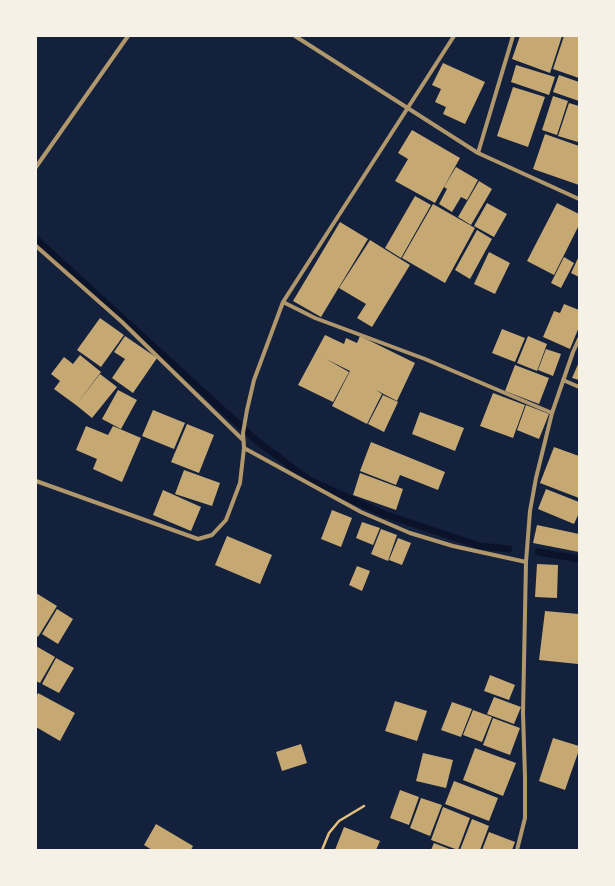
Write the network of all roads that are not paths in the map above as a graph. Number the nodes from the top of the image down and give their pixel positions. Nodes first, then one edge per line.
1 (128, 36) edge
2 (295, 36) edge
3 (454, 36) edge
4 (513, 36) edge
5 (407, 107) junction
6 (478, 153) junction
7 (36, 167) edge
8 (579, 199) edge
9 (36, 246) edge
10 (283, 302) junction
11 (579, 339) edge
12 (563, 380) junction
13 (579, 387) edge
14 (552, 413) junction
15 (243, 439) junction
16 (244, 448) junction
17 (36, 481) edge
18 (526, 562) junction
19 (517, 850) edge

1 - 7 street
2 - 5 street
3 - 5 street
4 - 6 street
5 - 6 street
5 - 10 street
6 - 8 street
9 - 15 street
10 - 14 street
10 - 15 street
11 - 12 street
12 - 13 street
12 - 14 street
14 - 18 street
15 - 16 street
16 - 17 street
16 - 18 street
18 - 19 street

